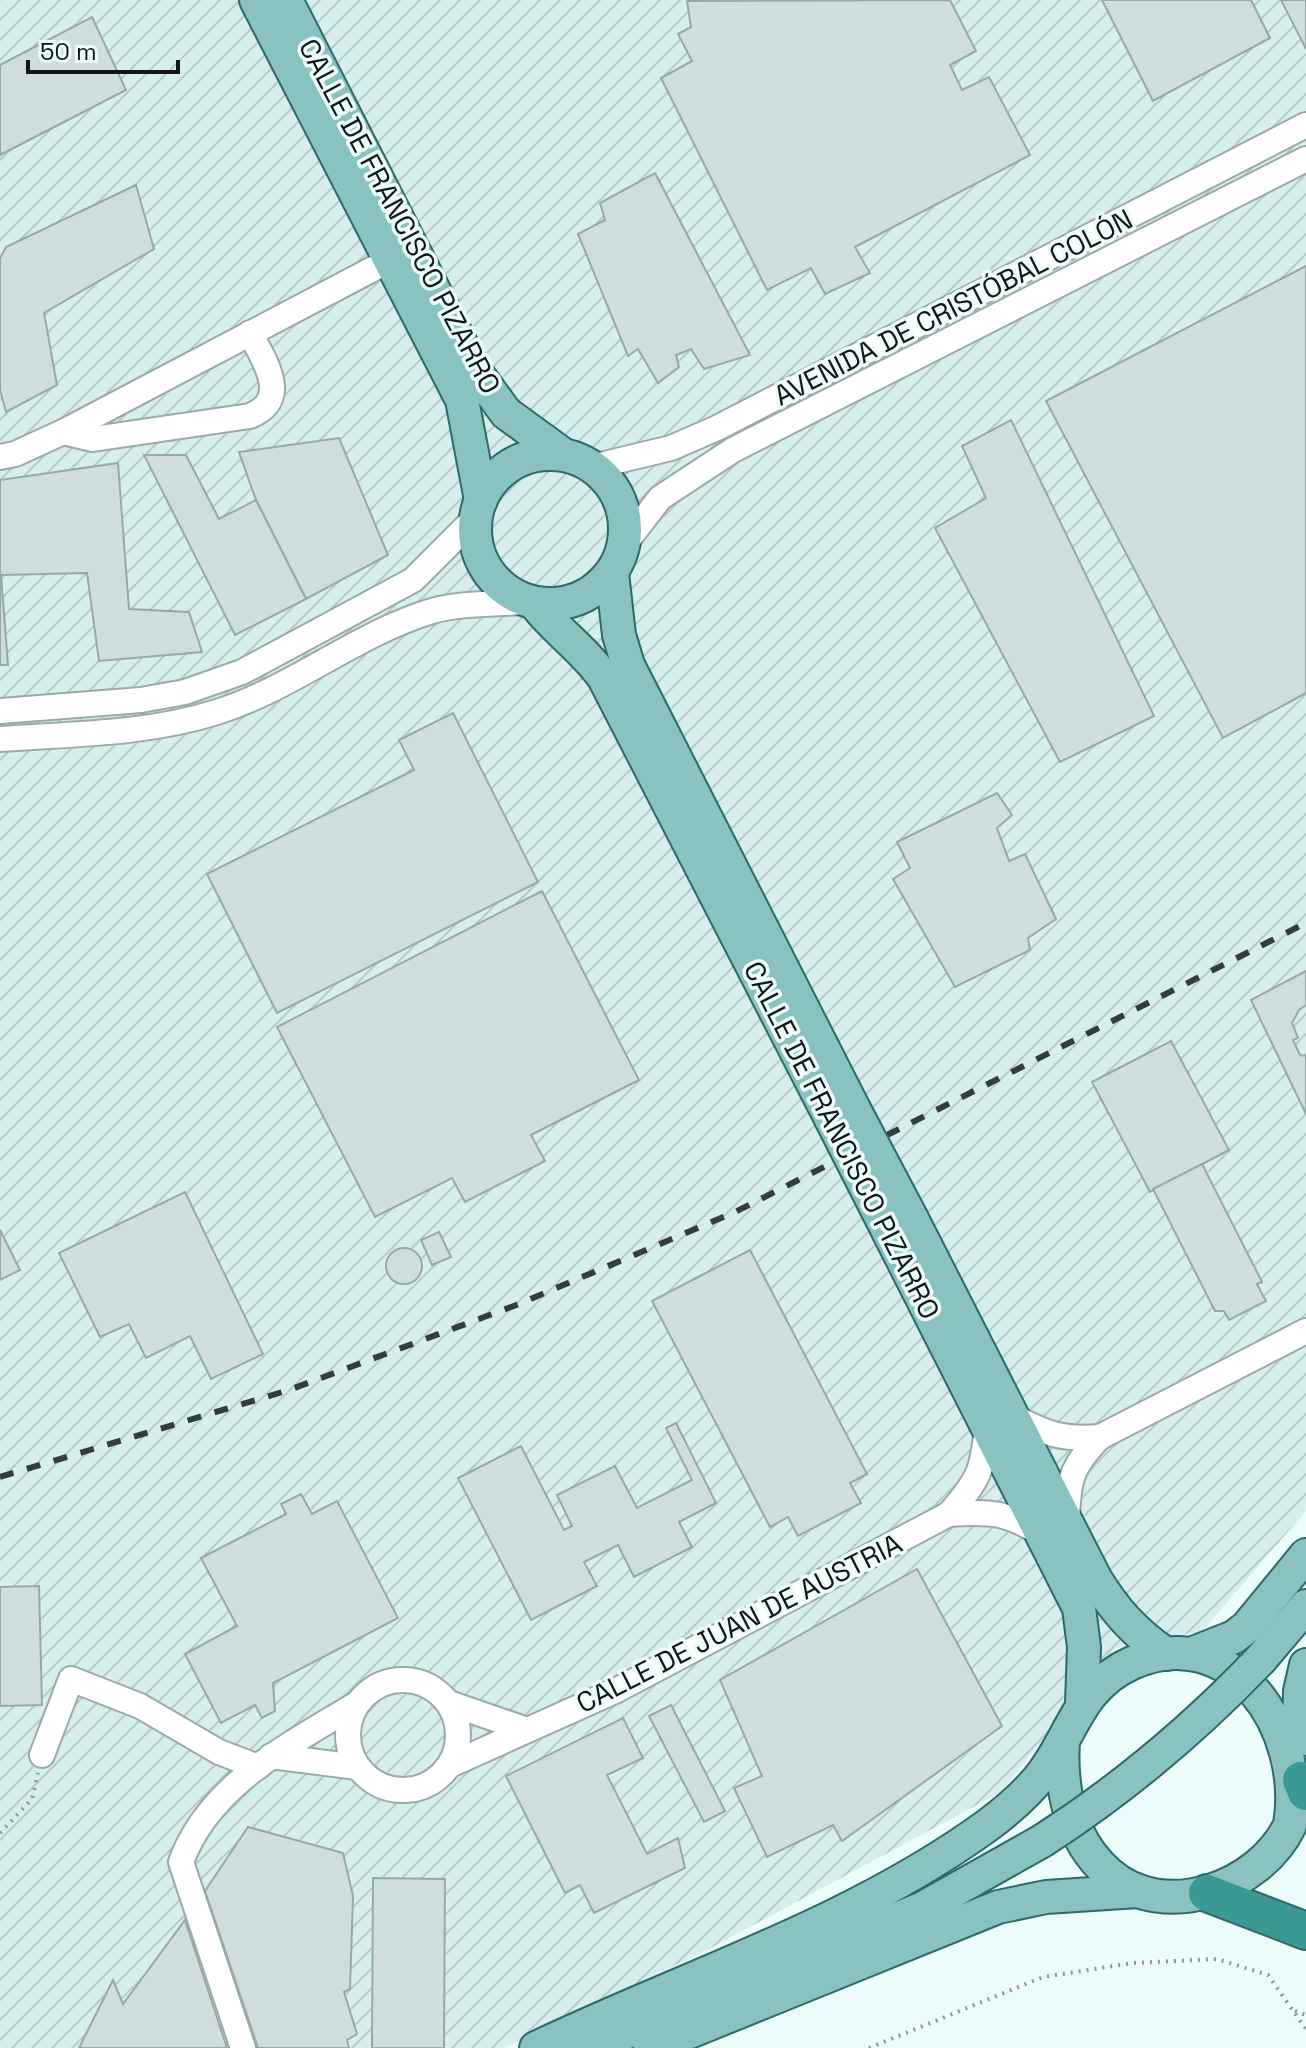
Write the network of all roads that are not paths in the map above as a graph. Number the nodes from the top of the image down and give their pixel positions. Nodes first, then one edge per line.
1 (256, 0) edge
2 (286, 0) edge
3 (1306, 125) edge
4 (1306, 159) edge
5 (390, 260) junction
6 (250, 333) junction
7 (63, 432) junction
8 (561, 453) junction
9 (0, 457) edge
10 (592, 467) junction
11 (479, 508) junction
12 (618, 559) junction
13 (529, 604) junction
14 (0, 711) edge
15 (0, 739) edge
16 (842, 1114) junction
17 (1306, 1331) edge
18 (1000, 1420) junction
19 (1100, 1437) junction
20 (949, 1514) junction
21 (1055, 1530) junction
22 (1306, 1555) edge
23 (1306, 1606) edge
24 (1178, 1654) junction
25 (1306, 1665) edge
26 (449, 1703) junction
27 (1082, 1703) junction
28 (355, 1705) junction
29 (527, 1730) junction
30 (1063, 1741) junction
31 (1301, 1752) edge
32 (42, 1755) road end
33 (264, 1762) junction
34 (450, 1765) junction
35 (357, 1767) junction
36 (1145, 1891) junction
37 (1207, 1893) junction
38 (1306, 1931) edge
39 (243, 2048) edge
40 (536, 2048) edge
41 (589, 2048) edge
42 (650, 2048) edge

1 - 5 main road, CALLE DE FRANCISCO PIZARRO
2 - 8 main road, CALLE DE FRANCISCO PIZARRO
3 - 10 street, AVENIDA DE CRISTÓBAL COLÓN
4 - 12 street, AVENIDA DE CRISTÓBAL COLÓN
5 - 6 street
5 - 11 main road, CALLE DE FRANCISCO PIZARRO
6 - 7 street
6 - 7 street
7 - 9 street
8 - 10 main road
8 - 11 main road
10 - 12 main road
11 - 13 main road
11 - 14 street
12 - 13 main road
12 - 16 main road, CALLE DE FRANCISCO PIZARRO
13 - 15 street
13 - 16 main road, CALLE DE FRANCISCO PIZARRO
16 - 18 main road, CALLE DE FRANCISCO PIZARRO, bridge
17 - 19 street
18 - 19 street
18 - 20 street
18 - 21 main road, CALLE DE FRANCISCO PIZARRO
19 - 21 street
20 - 21 street
20 - 29 street, CALLE DE JUAN DE AUSTRIA
21 - 24 main road, CALLE DE FRANCISCO PIZARRO
21 - 27 main road, CALLE DE FRANCISCO PIZARRO
22 - 24 main road
23 - 41 main road, bridge
24 - 27 main road
24 - 31 main road
25 - 31 main road
26 - 28 street
26 - 29 street
26 - 34 street
27 - 30 main road
28 - 33 street
28 - 35 street
29 - 34 street, CALLE DE JUAN DE AUSTRIA
30 - 36 main road
30 - 40 main road
31 - 37 main road
32 - 33 street
33 - 35 street
33 - 39 street
34 - 35 street
36 - 37 main road
36 - 42 main road
37 - 38 highway

